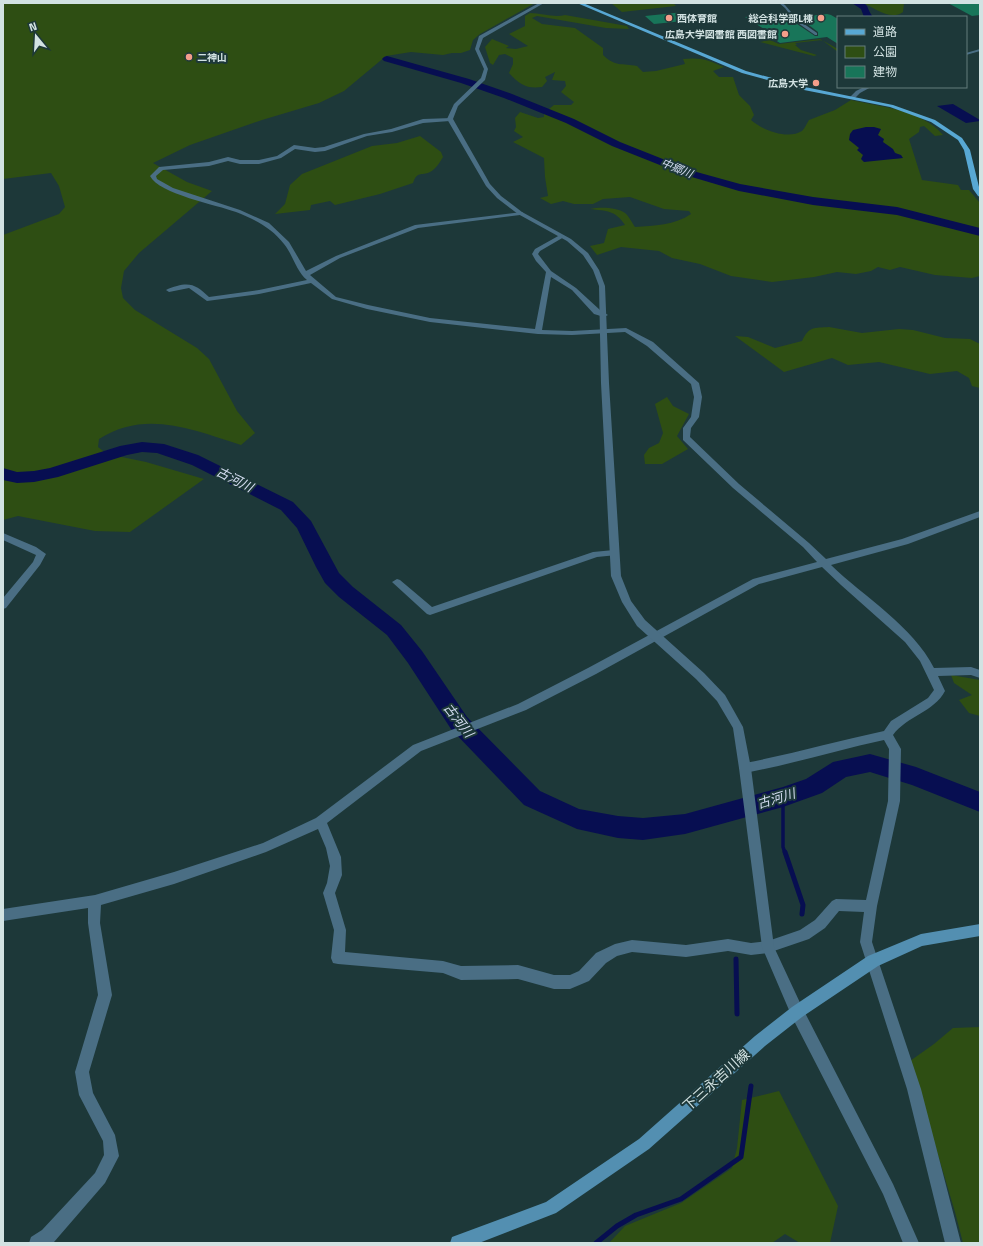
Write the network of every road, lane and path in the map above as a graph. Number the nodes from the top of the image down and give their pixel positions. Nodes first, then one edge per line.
1 (542, 3) edge
2 (579, 3) edge
3 (587, 3) edge
4 (780, 3) edge
5 (631, 25) junction
6 (816, 34) dead end
7 (980, 50) edge
8 (967, 54) edge
9 (866, 88) edge
10 (852, 98) junction
11 (450, 119) junction
12 (980, 195) edge
13 (520, 213) junction
14 (562, 236) junction
15 (549, 272) junction
16 (305, 275) junction
17 (312, 281) junction
18 (169, 290) dead end
19 (604, 315) junction
20 (605, 331) junction
21 (538, 332) junction
22 (980, 514) edge
23 (3, 536) edge
24 (614, 553) junction
25 (825, 563) junction
26 (397, 582) dead end
27 (3, 605) edge
28 (655, 636) junction
29 (930, 672) junction
30 (980, 674) edge
31 (887, 735) junction
32 (746, 770) junction
33 (320, 822) junction
34 (96, 901) junction
35 (871, 906) junction
36 (3, 915) edge
37 (980, 930) edge
38 (768, 947) junction
39 (873, 961) junction
40 (797, 1012) junction
41 (37, 1243) edge
42 (458, 1243) edge
43 (911, 1243) edge
44 (953, 1243) edge

1 - 11 street
2 - 5 main road
3 - 5 main road
4 - 6 street
5 - 10 main road
7 - 8 street
9 - 10 street
10 - 12 main road
11 - 13 street
11 - 16 street
13 - 14 street
13 - 16 street
14 - 15 street
14 - 19 street
15 - 19 street
15 - 21 street
16 - 17 street
17 - 18 street
17 - 21 street
19 - 20 street
20 - 21 street
20 - 24 street
20 - 25 street
22 - 25 street
23 - 27 street
24 - 26 street
24 - 28 street
25 - 28 street
25 - 29 street
28 - 32 street
28 - 33 street
29 - 30 street
29 - 31 street
31 - 32 street
31 - 35 street
32 - 38 street
33 - 34 street
33 - 38 street
34 - 36 street
34 - 41 street
35 - 38 street
35 - 39 street
37 - 39 main road, 下三永吉川線
38 - 40 street
39 - 40 main road, 下三永吉川線
39 - 44 street
40 - 42 main road, 下三永吉川線
40 - 43 street

